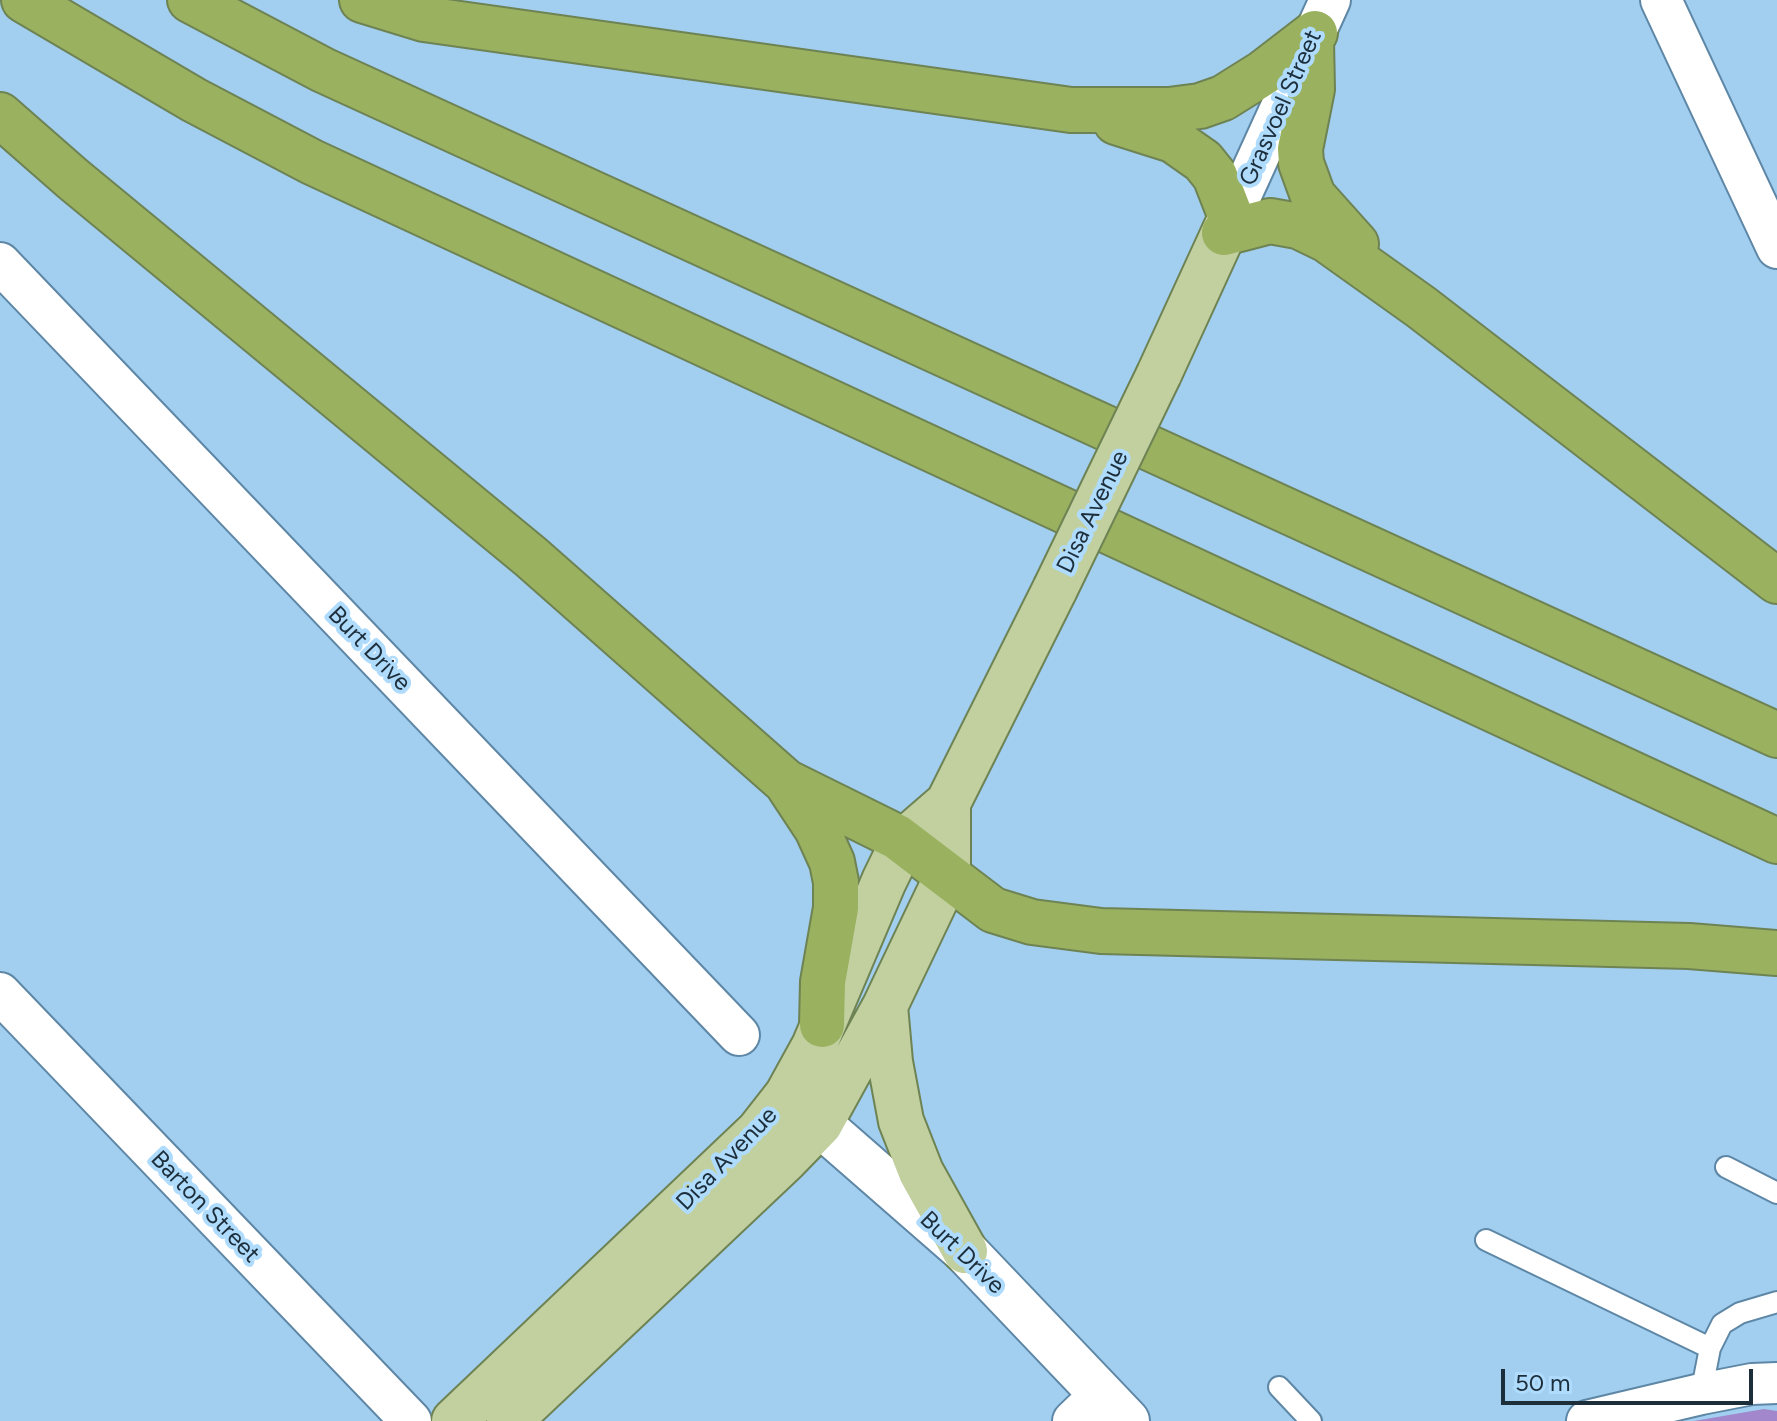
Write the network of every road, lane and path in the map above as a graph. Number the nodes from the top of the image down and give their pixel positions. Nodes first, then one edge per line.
1 (24, 0) edge
2 (190, 0) edge
3 (362, 0) edge
4 (1661, 0) edge
5 (1319, 25) edge
6 (1071, 110) junction
7 (0, 115) edge
8 (1228, 225) junction
9 (1777, 248) edge
10 (0, 263) edge
11 (1421, 307) junction
12 (1777, 581) edge
13 (1777, 735) edge
14 (786, 782) junction
15 (948, 803) junction
16 (1777, 841) edge
17 (903, 842) junction
18 (948, 874) junction
19 (1777, 953) edge
20 (0, 993) edge
21 (885, 1006) junction
22 (822, 1025) junction
23 (739, 1035) dead end
24 (787, 1095) junction
25 (820, 1124) junction
26 (1726, 1167) dead end
27 (1777, 1193) edge
28 (1486, 1240) dead end
29 (965, 1251) junction
30 (1777, 1302) edge
31 (1710, 1348) junction
32 (1777, 1383) edge
33 (1279, 1387) dead end
34 (1701, 1394) junction
35 (1100, 1412) edge
36 (411, 1421) edge
37 (454, 1421) edge
38 (509, 1421) edge
39 (1311, 1421) edge
40 (1587, 1421) edge

1 - 16 highway
2 - 13 highway
3 - 6 highway
4 - 9 street
5 - 6 highway
5 - 8 street, Grasvoel Street
5 - 11 highway
6 - 8 highway
7 - 14 highway
8 - 11 highway
8 - 15 main road, Disa Avenue, bridge
10 - 23 street, Burt Drive
11 - 12 highway
14 - 17 highway
14 - 22 highway
15 - 17 main road, Disa Avenue
15 - 18 main road, Disa Avenue
17 - 18 highway
17 - 22 main road, Disa Avenue
18 - 19 highway
18 - 21 main road, Disa Avenue
20 - 36 street, Barton Street
21 - 25 main road, Disa Avenue
21 - 29 main road
22 - 24 main road, Disa Avenue
24 - 25 street, Burt Drive
24 - 37 main road, Disa Avenue
25 - 29 street, Burt Drive
25 - 38 main road, Disa Avenue
26 - 27 lane
28 - 31 lane
29 - 35 street, Burt Drive
30 - 31 lane
31 - 34 lane
32 - 34 street
33 - 39 lane
34 - 40 street

